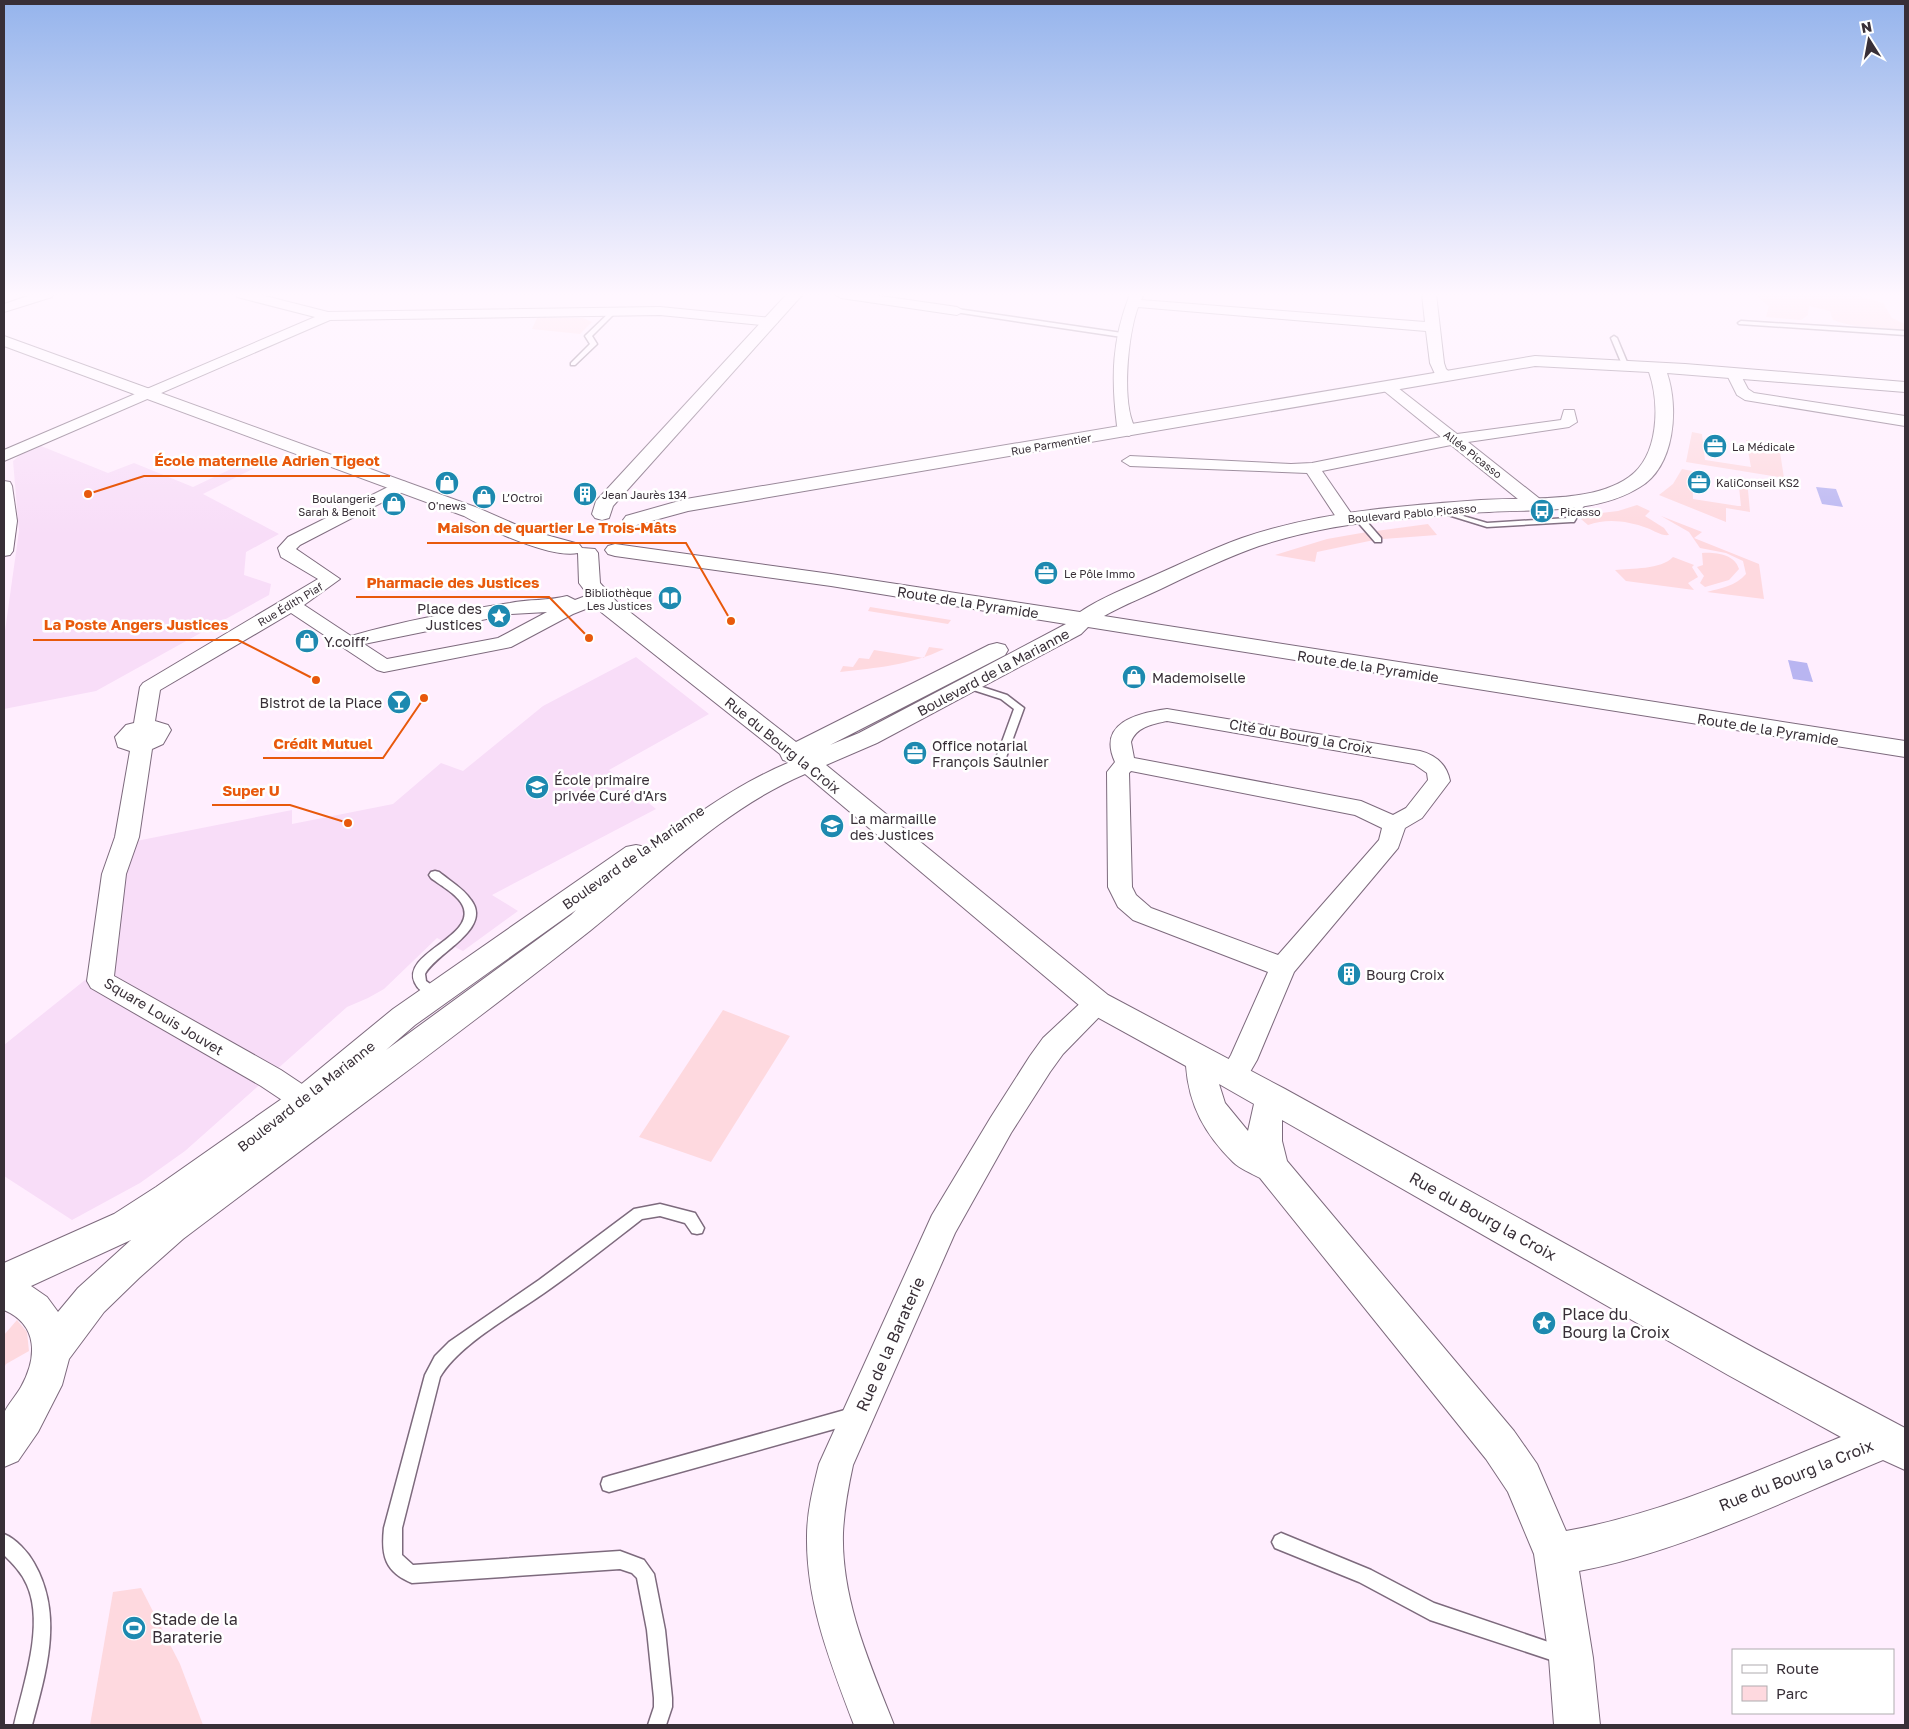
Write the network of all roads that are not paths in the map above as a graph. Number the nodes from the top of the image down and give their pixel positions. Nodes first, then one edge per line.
1 (94, 375) edge
2 (191, 375) edge
3 (723, 375) edge
4 (1120, 375) edge
5 (1446, 375) edge
6 (1461, 375) edge
7 (1658, 375) edge
8 (1718, 375) edge
9 (1735, 376) junction
10 (1448, 377) junction
11 (1388, 387) junction
12 (1905, 387) edge
13 (146, 394) junction
14 (1569, 413) dead end
15 (1905, 421) edge
16 (1129, 431) junction
17 (1455, 440) junction
18 (4, 456) edge
19 (1130, 461) dead end
20 (1312, 468) junction
21 (4, 486) edge
22 (400, 486) junction
23 (1584, 499) junction
24 (1534, 503) junction
25 (1434, 510) junction
26 (471, 512) junction
27 (602, 514) junction
28 (1352, 518) junction
29 (575, 524) junction
30 (636, 528) junction
31 (1378, 540) dead end
32 (580, 550) junction
33 (615, 550) junction
34 (4, 551) edge
35 (831, 580) junction
36 (593, 588) junction
37 (291, 605) junction
38 (1082, 620) junction
39 (346, 643) junction
40 (970, 686) junction
41 (1905, 749) edge
42 (801, 758) junction
43 (1000, 762) dead end
44 (1126, 763) junction
45 (1394, 824) junction
46 (126, 837) joint
47 (435, 875) dead end
48 (1283, 967) junction
49 (436, 994) junction
50 (1096, 1003) junction
51 (1201, 1059) junction
52 (1233, 1076) junction
53 (1273, 1098) junction
54 (314, 1107) junction
55 (1272, 1168) junction
56 (697, 1228) dead end
57 (4, 1280) edge
58 (4, 1292) edge
59 (53, 1349) junction
60 (859, 1414) junction
61 (1898, 1442) edge
62 (4, 1447) edge
63 (609, 1484) dead end
64 (1281, 1542) dead end
65 (4, 1544) edge
66 (1555, 1554) junction
67 (1571, 1658) junction
68 (23, 1725) edge
69 (656, 1725) edge
70 (874, 1725) edge
71 (1577, 1725) edge

1 - 13 street
2 - 13 street
3 - 27 street
4 - 16 street
5 - 10 street
6 - 10 street, Rue Parmentier
7 - 23 street, Boulevard Pablo Picasso
8 - 9 street, Rue Parmentier
9 - 12 street, Rue Parmentier
9 - 15 street
10 - 11 street, Rue Parmentier
11 - 16 street, Rue Parmentier
11 - 17 street, Allée Picasso
13 - 18 street
13 - 22 street
14 - 17 street
16 - 30 street, Rue Parmentier
17 - 20 street
17 - 24 street, Allée Picasso
19 - 20 street
20 - 28 street
21 - 34 street
22 - 26 street
22 - 37 street, Rue Édith Piaf
23 - 24 street, Boulevard Pablo Picasso
23 - 25 lane
24 - 25 street, Boulevard Pablo Picasso
25 - 28 street, Boulevard Pablo Picasso
26 - 29 street
26 - 32 street
27 - 29 street
27 - 30 street
28 - 31 lane
28 - 38 street, Boulevard Pablo Picasso
29 - 32 street
30 - 33 street
30 - 35 street, Route de la Pyramide
32 - 33 street
32 - 36 street
33 - 35 street, Route de la Pyramide
35 - 38 street, Route de la Pyramide
36 - 39 street
36 - 39 street
36 - 42 street, Rue du Bourg la Croix
37 - 39 street
37 - 46 street, Rue Édith Piaf
38 - 40 street, Boulevard de la Marianne
38 - 41 street, Route de la Pyramide
38 - 42 street, Boulevard de la Marianne
40 - 42 street, Boulevard de la Marianne
40 - 43 lane
42 - 49 street, Boulevard de la Marianne
42 - 50 street, Rue du Bourg la Croix
42 - 54 street, Boulevard de la Marianne
44 - 45 street
44 - 45 street, Cité du Bourg la Croix
44 - 48 street
45 - 48 street
46 - 54 street, Square Louis Jouvet
47 - 49 lane
48 - 52 street
49 - 54 street, Boulevard de la Marianne
50 - 51 street, Rue du Bourg la Croix
50 - 60 street, Rue de la Baraterie
51 - 52 street, Rue du Bourg la Croix
51 - 55 street
52 - 53 street, Rue du Bourg la Croix
53 - 55 street
53 - 61 street, Rue du Bourg la Croix
54 - 57 street, Boulevard de la Marianne
54 - 59 street, Boulevard de la Marianne
55 - 66 street
56 - 69 lane
58 - 59 street
59 - 62 street, Boulevard de la Marianne
60 - 63 lane
60 - 70 street, Rue de la Baraterie
61 - 66 street, Rue du Bourg la Croix
64 - 67 lane
65 - 68 lane
66 - 67 street
67 - 71 street

